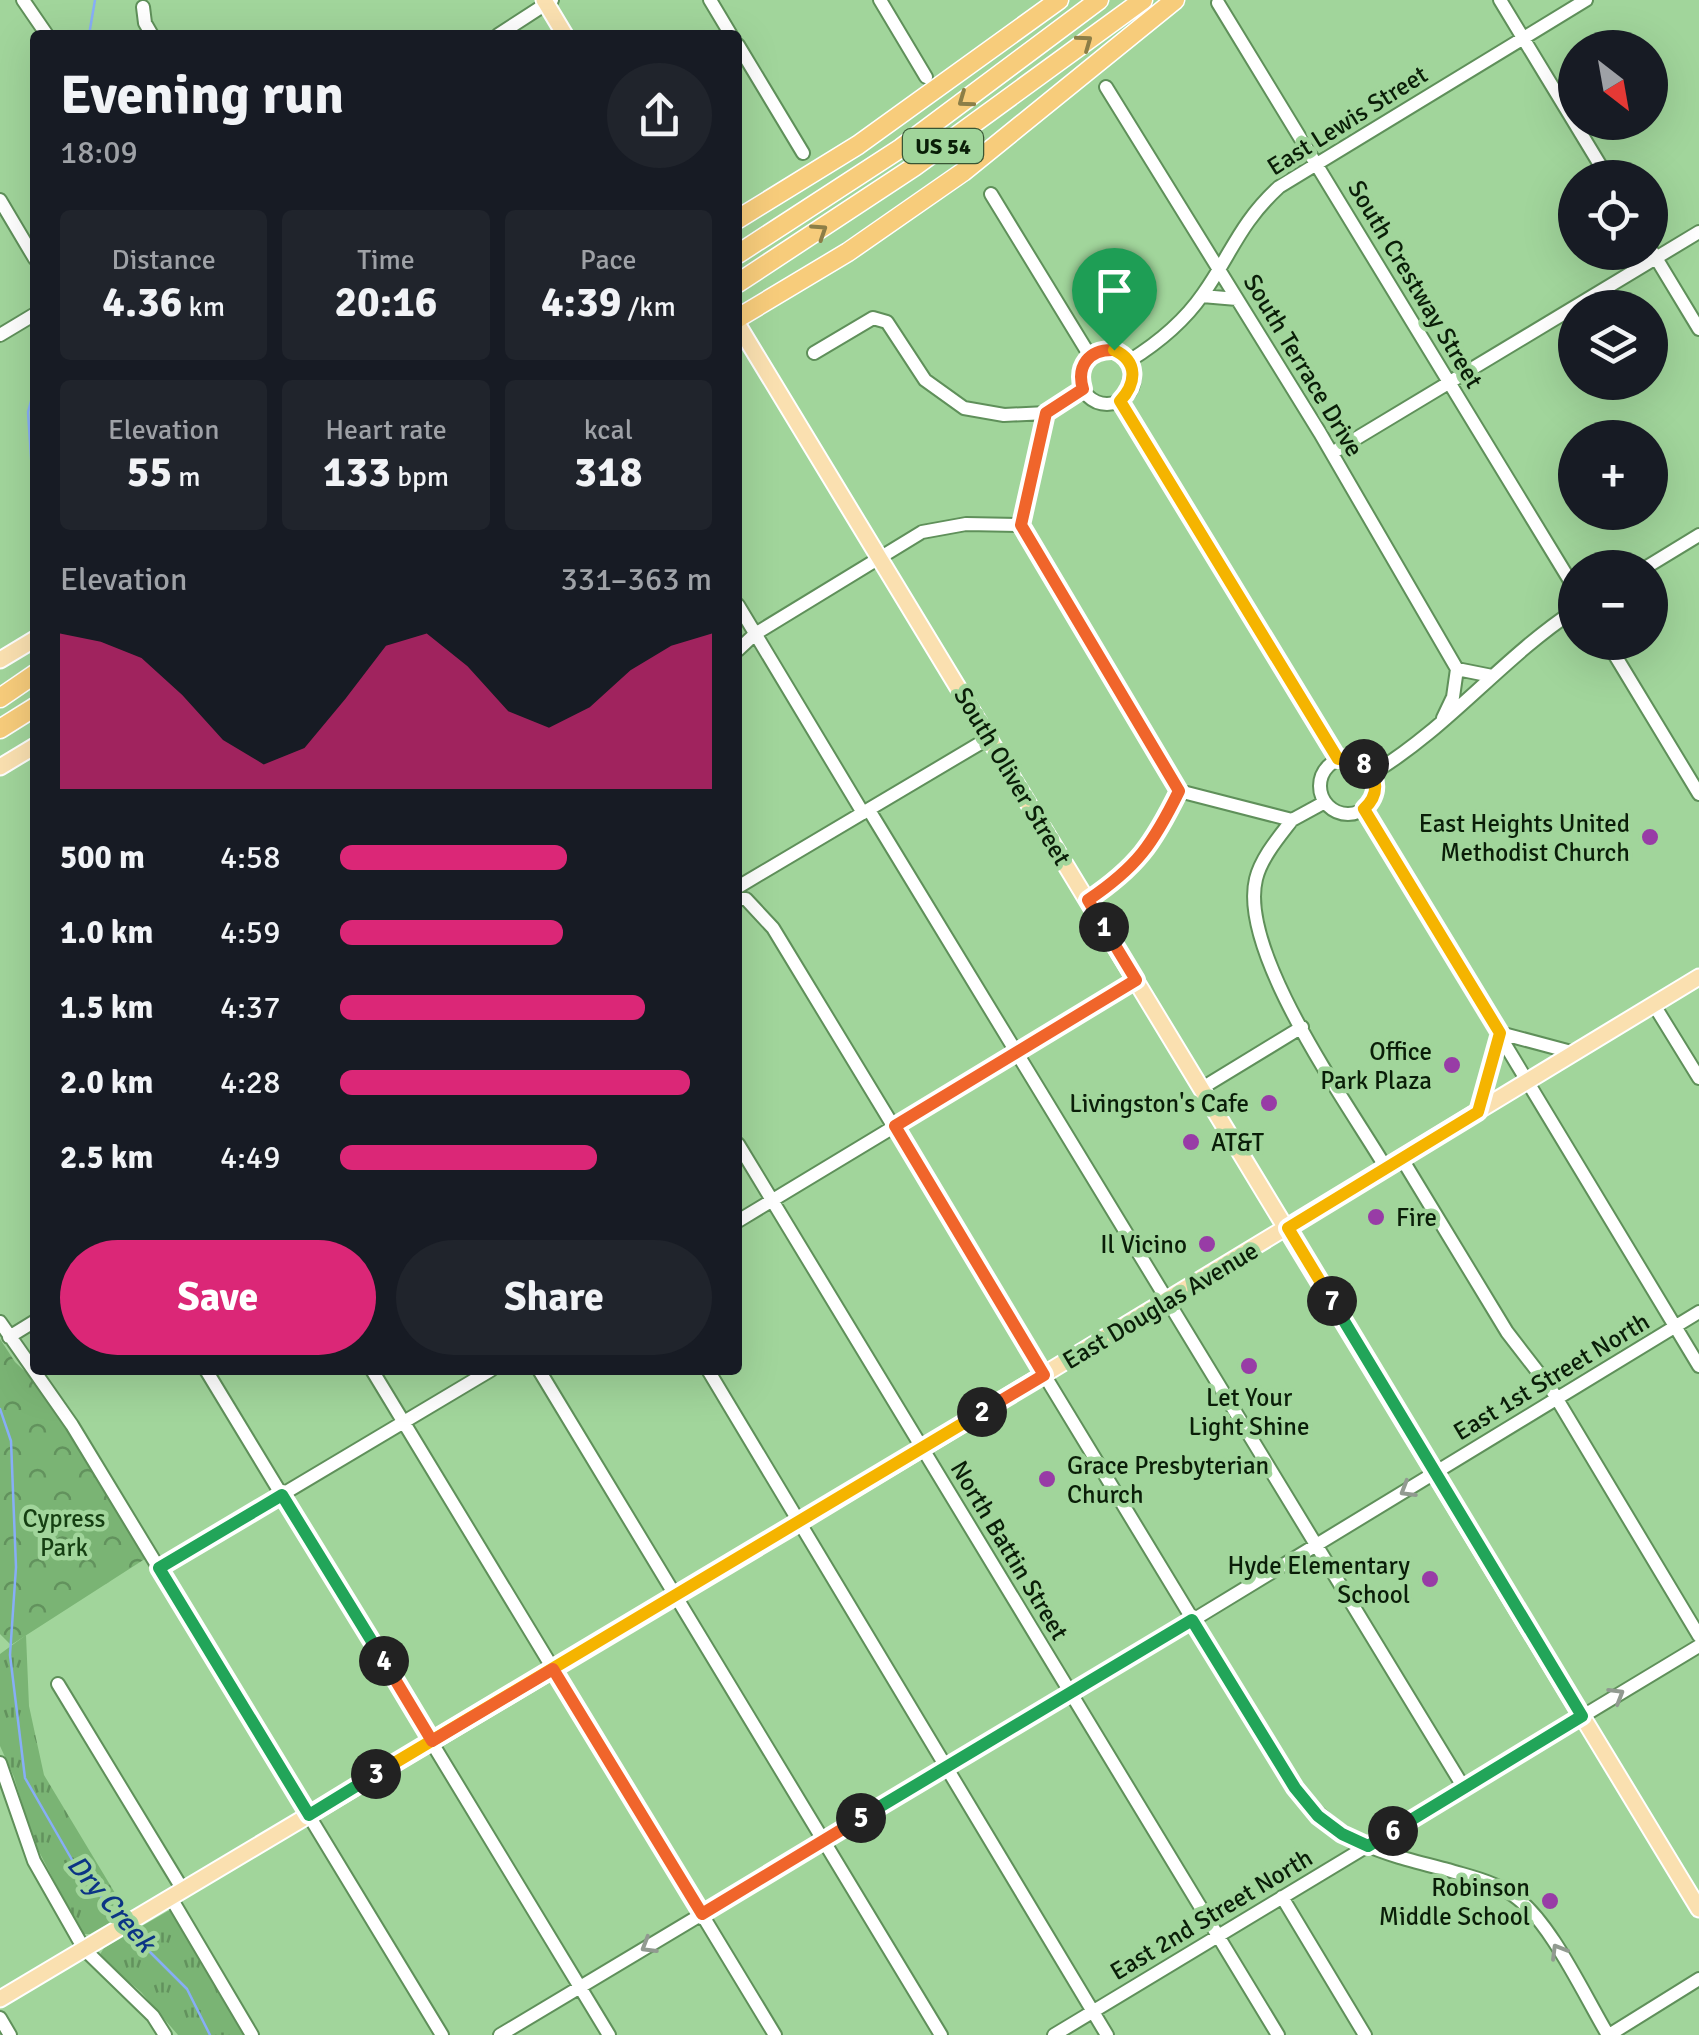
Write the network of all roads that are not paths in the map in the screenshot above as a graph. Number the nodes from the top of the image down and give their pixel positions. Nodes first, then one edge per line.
1 (23, 0) edge
2 (710, 0) edge
3 (880, 0) edge
4 (1059, 0) edge
5 (1100, 0) edge
6 (1142, 0) edge
7 (1175, 0) edge
8 (1500, 0) edge
9 (1586, 0) edge
10 (547, 1) edge
11 (1218, 3) dead end
12 (143, 6) dead end
13 (44, 30) edge
14 (149, 30) edge
15 (505, 30) edge
16 (562, 30) edge
17 (729, 30) edge
18 (1523, 38) junction
19 (742, 52) edge
20 (926, 77) dead end
21 (1106, 87) dead end
22 (803, 152) dead end
23 (1597, 160) edge
24 (1316, 163) junction
25 (991, 194) dead end
26 (0, 200) edge
27 (742, 217) edge
28 (1699, 232) edge
29 (1668, 246) edge
30 (30, 251) edge
31 (742, 251) edge
32 (1219, 269) junction
33 (1626, 270) edge
34 (1663, 270) edge
35 (742, 280) edge
36 (1202, 296) junction
37 (1237, 299) junction
38 (30, 317) edge
39 (742, 319) edge
40 (1699, 328) edge
41 (742, 329) edge
42 (0, 335) edge
43 (814, 353) dead end
44 (1090, 356) junction
45 (1129, 361) junction
46 (1450, 382) junction
47 (1083, 389) junction
48 (1120, 401) junction
49 (1046, 413) junction
50 (1332, 453) junction
51 (1021, 525) junction
52 (1699, 535) edge
53 (1668, 554) edge
54 (879, 558) junction
55 (1558, 562) edge
56 (742, 612) edge
57 (1558, 621) edge
58 (754, 634) junction
59 (30, 642) edge
60 (742, 646) edge
61 (0, 660) edge
62 (1618, 660) edge
63 (1457, 669) junction
64 (1492, 676) junction
65 (30, 679) edge
66 (0, 698) edge
67 (30, 711) edge
68 (30, 719) edge
69 (1439, 726) junction
70 (0, 732) edge
71 (989, 738) junction
72 (30, 749) edge
73 (1338, 759) junction
74 (0, 768) edge
75 (1374, 773) junction
76 (1179, 791) junction
77 (1699, 794) edge
78 (1325, 802) junction
79 (1364, 809) junction
80 (866, 812) junction
81 (1292, 820) junction
82 (742, 885) edge
83 (742, 898) edge
84 (1088, 900) junction
85 (1699, 977) edge
86 (1136, 980) junction
87 (1654, 1004) junction
88 (1302, 1028) junction
89 (1500, 1033) junction
90 (1015, 1053) junction
91 (1575, 1053) junction
92 (1699, 1078) edge
93 (1528, 1082) junction
94 (1202, 1088) junction
95 (1478, 1112) junction
96 (895, 1126) junction
97 (742, 1151) edge
98 (1402, 1159) junction
99 (1386, 1168) junction
100 (772, 1200) junction
101 (742, 1219) edge
102 (1288, 1228) junction
103 (1168, 1300) junction
104 (1699, 1312) edge
105 (0, 1322) edge
106 (30, 1324) edge
107 (1676, 1326) junction
108 (9, 1337) junction
109 (30, 1366) edge
110 (1699, 1366) edge
111 (37, 1375) edge
112 (209, 1375) edge
113 (375, 1375) edge
114 (483, 1375) edge
115 (542, 1375) edge
116 (711, 1375) edge
117 (1044, 1375) junction
118 (1555, 1400) junction
119 (404, 1422) junction
120 (922, 1447) junction
121 (1435, 1473) junction
122 (282, 1495) junction
123 (799, 1522) junction
124 (1316, 1546) junction
125 (159, 1568) junction
126 (676, 1596) junction
127 (1192, 1620) junction
128 (1699, 1636) edge
129 (1699, 1646) edge
130 (553, 1669) junction
131 (58, 1684) dead end
132 (1070, 1694) junction
133 (1582, 1716) junction
134 (432, 1741) junction
135 (0, 1763) edge
136 (947, 1766) junction
137 (1464, 1788) junction
138 (309, 1815) junction
139 (823, 1841) junction
140 (1368, 1846) junction
141 (177, 1894) junction
142 (1282, 1897) junction
143 (1699, 1909) edge
144 (702, 1914) junction
145 (1218, 1936) junction
146 (84, 1949) junction
147 (1699, 1979) edge
148 (580, 1987) junction
149 (0, 1999) edge
150 (1093, 2012) junction
151 (0, 2018) edge
152 (10, 2035) edge
153 (166, 2035) edge
154 (252, 2035) edge
155 (442, 2035) edge
156 (500, 2035) edge
157 (609, 2035) edge
158 (775, 2035) edge
159 (941, 2035) edge
160 (1054, 2035) edge
161 (1108, 2035) edge
162 (1278, 2035) edge
163 (1365, 2035) edge
164 (1608, 2035) edge

1 - 13 street
2 - 17 street
3 - 20 street
4 - 27 highway
5 -> 31 highway, US 54
35 -> 6 highway, US 54
7 - 39 highway
8 - 18 street
9 - 18 street, East Lewis Street
10 - 15 street
10 - 16 main road
11 - 24 street, South Crestway Street
12 - 14 street
18 - 23 street
18 - 24 street, East Lewis Street
19 - 22 street
21 - 32 street, South Terrace Drive
24 - 32 street, East Lewis Street
24 - 46 street, South Crestway Street
25 - 44 street
26 - 30 street
28 - 29 street
32 - 36 street, East Lewis Street
32 - 37 street, South Terrace Drive
33 - 46 street
34 - 40 street
36 - 37 street
36 - 45 street, East Lewis Street
37 - 50 street, South Terrace Drive
38 - 42 street
41 - 54 main road, South Oliver Street
43 - 49 street
44 - 45 street
44 - 47 street
45 - 48 street
46 - 50 street
46 - 55 street, South Crestway Street
47 - 48 street
47 - 49 street
48 - 73 street
49 - 51 street
50 - 63 street, South Terrace Drive
51 - 54 street
51 - 76 street
52 - 53 street
54 - 58 street
54 - 71 main road, South Oliver Street
56 - 58 street
57 - 64 street
58 - 60 street
58 - 80 street
59 - 61 main road
62 - 77 street
63 - 64 street
63 - 69 street
64 - 69 street
65 - 66 highway
67 - 70 highway
68 - 70 highway
69 - 75 street
71 - 80 street
71 - 84 main road, South Oliver Street
72 - 74 main road
73 - 75 street
73 - 78 street
75 - 79 street
76 - 81 street
76 - 84 street
78 - 79 street
78 - 81 street
79 - 89 street
80 - 82 street
80 - 90 street
81 - 88 street
83 - 96 street
84 - 86 main road, South Oliver Street
85 - 87 main road, East Douglas Avenue
86 - 90 street
86 - 94 main road, South Oliver Street
87 - 91 main road, East Douglas Avenue
87 - 92 street
88 - 94 street
88 - 99 street
89 - 91 street
89 - 93 street
89 - 95 street
90 - 96 street
90 - 103 street
91 - 93 main road, East Douglas Avenue
93 - 95 main road, East Douglas Avenue
93 - 107 street
94 - 102 main road, South Oliver Street
95 - 98 main road, East Douglas Avenue
96 - 100 street
96 - 117 street
97 - 100 street, North Battin Street
98 - 99 main road, East Douglas Avenue
98 - 118 street
99 - 102 main road, East Douglas Avenue
100 - 101 street
100 - 120 street, North Battin Street
102 - 103 main road, East Douglas Avenue
102 - 121 main road, South Oliver Street
103 - 117 main road, East Douglas Avenue
103 - 124 street
104 - 107 street, East 1st Street North
105 - 108 street
106 - 108 street
107 - 110 street
107 - 118 street, East 1st Street North
108 - 109 street
111 - 125 street
112 - 122 street
113 - 119 street
114 - 119 street
115 - 126 street
116 - 123 street
117 - 120 main road, East Douglas Avenue
117 - 127 street
118 - 121 street, East 1st Street North
118 - 128 street
119 - 122 street
119 - 130 street
120 - 123 main road, East Douglas Avenue
120 - 132 street, North Battin Street
121 -> 124 street, East 1st Street North
121 - 133 main road, South Oliver Street
122 - 125 street
122 - 134 street
123 - 126 main road, East Douglas Avenue
123 - 136 street
124 - 127 street, East 1st Street North
124 - 137 street
125 - 138 street
126 - 130 main road, East Douglas Avenue
126 - 139 street
127 - 132 street, East 1st Street North
127 - 140 street
133 -> 129 street, East 2nd Street North
130 - 134 main road, East Douglas Avenue
130 - 144 street
131 - 141 street
132 - 136 street, East 1st Street North
132 - 145 street, North Battin Street
133 - 137 street, East 2nd Street North
133 - 143 main road, South Oliver Street
134 - 138 main road, East Douglas Avenue
134 - 148 street
135 - 146 street
136 - 139 street, East 1st Street North
136 - 150 street
137 - 140 street, East 2nd Street North
138 - 141 main road, East Douglas Avenue
138 - 155 street
139 - 144 street, East 1st Street North
139 - 159 street
140 - 142 street, East 2nd Street North
164 -> 140 street
141 - 146 main road, East Douglas Avenue
141 - 154 street
142 - 145 street, East 2nd Street North
142 - 163 street
144 -> 148 street, East 1st Street North
144 - 158 street
145 - 150 street, East 2nd Street North
145 - 162 street, North Battin Street
146 - 149 main road, East Douglas Avenue
146 - 153 street
147 - 164 street
148 - 156 street, East 1st Street North
148 - 157 street
150 - 160 street, East 2nd Street North
150 - 161 street
151 - 152 street

